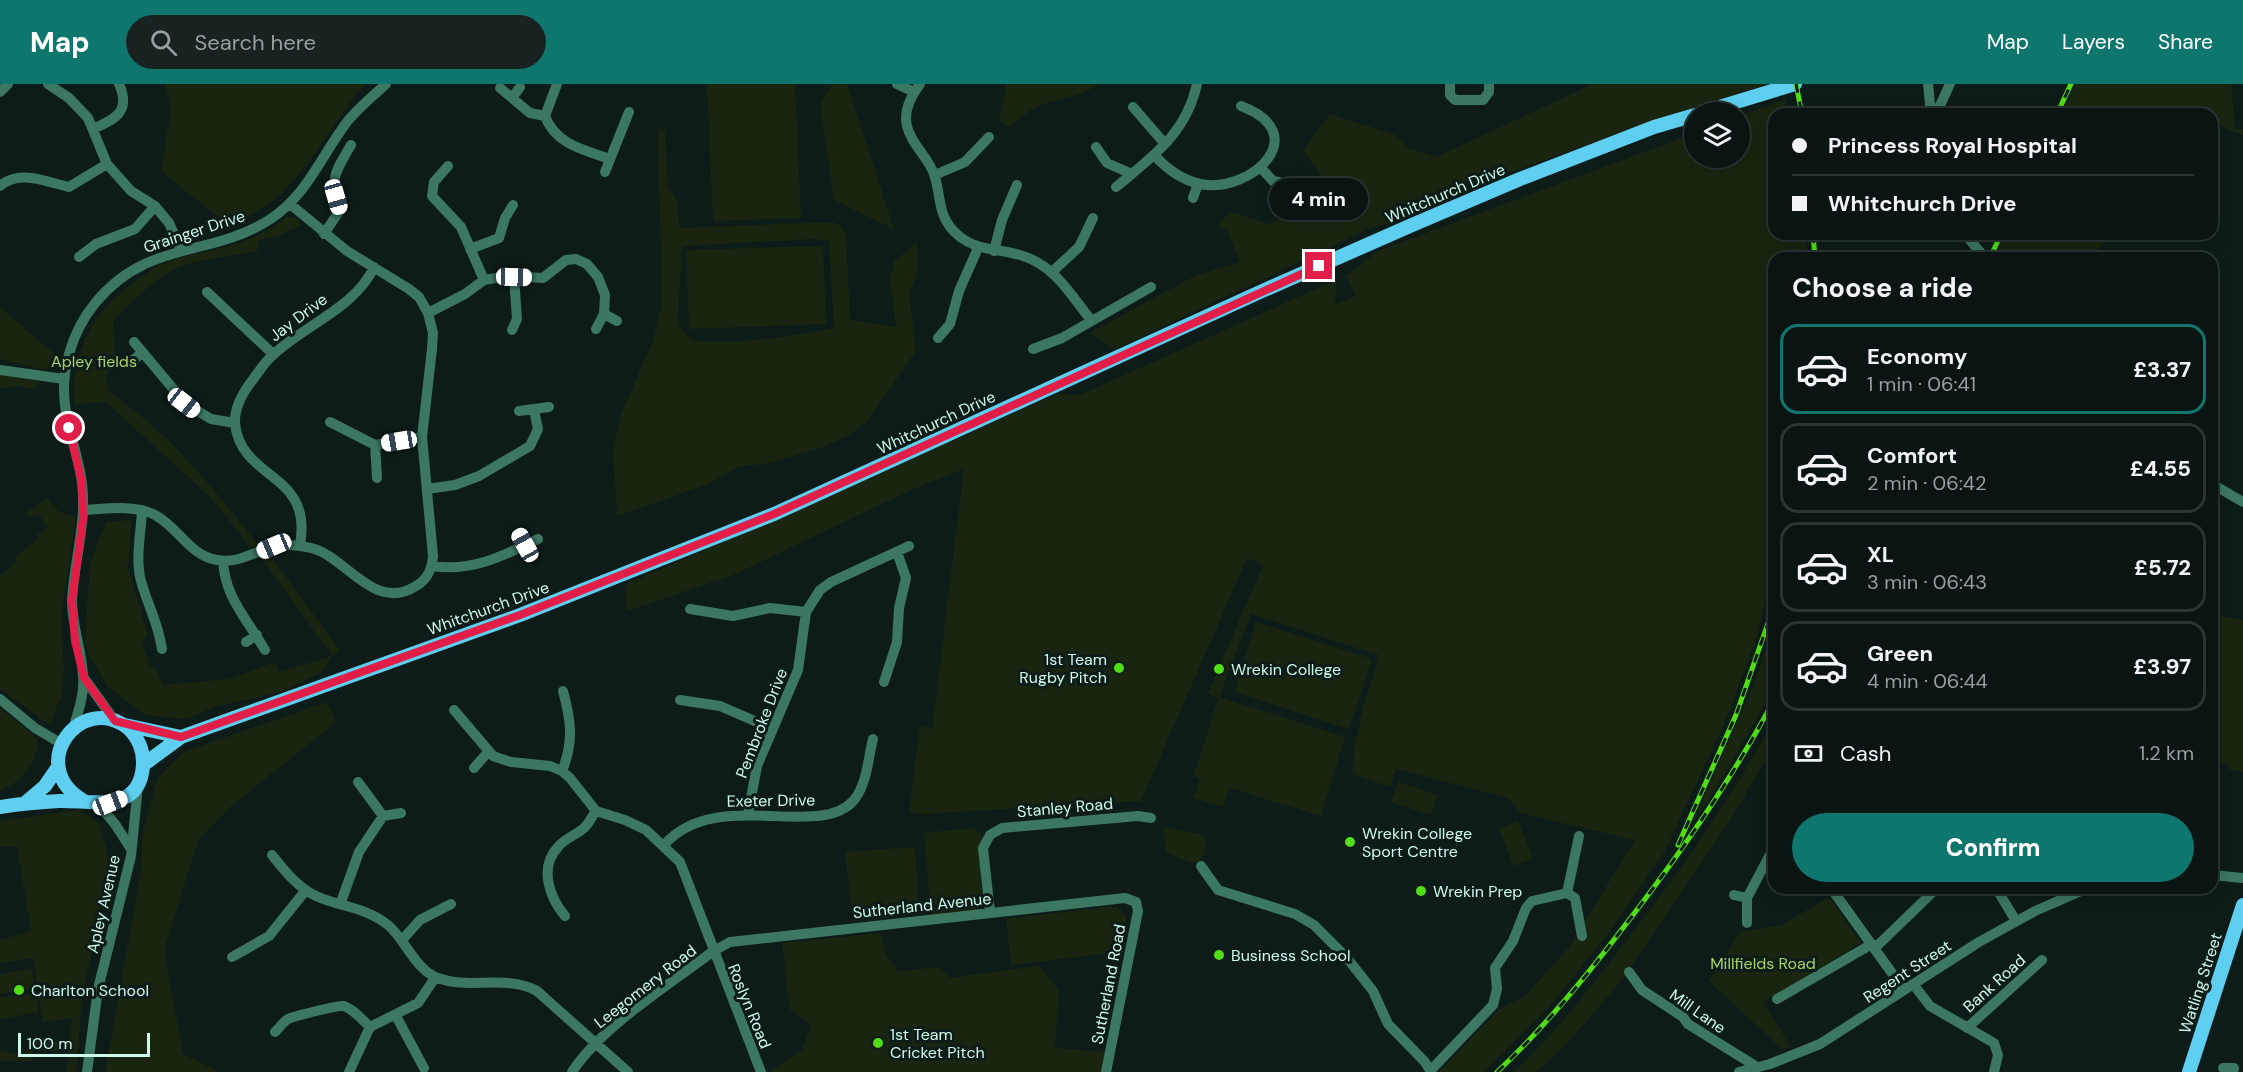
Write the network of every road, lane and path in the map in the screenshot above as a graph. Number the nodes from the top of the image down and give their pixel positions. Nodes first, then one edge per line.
1 (8, 84) edge
2 (48, 84) edge
3 (120, 84) edge
4 (386, 84) edge
5 (557, 84) edge
6 (897, 84) edge
7 (1197, 84) edge
8 (1450, 84) edge
9 (1489, 84) edge
10 (1795, 84) edge
11 (1928, 84) edge
12 (1950, 84) edge
13 (520, 87) dead end
14 (500, 88) dead end
15 (917, 88) edge
16 (0, 92) edge
17 (512, 98) junction
18 (1737, 102) edge
19 (1241, 106) dead end
20 (1133, 107) dead end
21 (1930, 108) edge
22 (1939, 108) edge
23 (629, 112) dead end
24 (545, 116) junction
25 (1684, 118) edge
26 (93, 129) junction
27 (989, 137) dead end
28 (1165, 144) junction
29 (351, 145) dead end
30 (1096, 147) dead end
31 (1154, 155) junction
32 (610, 159) junction
33 (107, 164) junction
34 (448, 166) dead end
35 (1261, 168) junction
36 (605, 172) dead end
37 (1132, 174) junction
38 (935, 176) junction
39 (1279, 182) dead end
40 (1198, 184) junction
41 (1017, 185) dead end
42 (0, 186) edge
43 (1116, 187) dead end
44 (1193, 198) dead end
45 (290, 204) junction
46 (513, 205) dead end
47 (155, 206) junction
48 (1093, 218) dead end
49 (324, 234) junction
50 (1969, 240) edge
51 (978, 248) junction
52 (471, 249) junction
53 (181, 250) junction
54 (994, 251) junction
55 (1980, 252) edge
56 (79, 257) dead end
57 (374, 267) junction
58 (1053, 271) junction
59 (514, 277) junction
60 (484, 280) junction
61 (1151, 287) dead end
62 (207, 292) dead end
63 (428, 313) junction
64 (604, 314) junction
65 (1091, 320) junction
66 (617, 321) dead end
67 (596, 329) dead end
68 (512, 330) dead end
69 (944, 337) dead end
70 (134, 342) dead end
71 (1034, 349) dead end
72 (142, 353) junction
73 (273, 354) junction
74 (132, 361) dead end
75 (0, 370) edge
76 (64, 379) junction
77 (549, 407) dead end
78 (534, 410) junction
79 (519, 411) dead end
80 (330, 422) dead end
81 (235, 423) junction
82 (422, 437) junction
83 (375, 445) junction
84 (377, 478) dead end
85 (2218, 487) edge
86 (427, 489) junction
87 (2243, 502) edge
88 (83, 510) junction
89 (142, 510) junction
90 (519, 534) dead end
91 (538, 538) dead end
92 (300, 545) junction
93 (525, 545) junction
94 (909, 546) dead end
95 (897, 552) junction
96 (223, 561) junction
97 (432, 566) junction
98 (690, 609) dead end
99 (806, 612) junction
100 (256, 635) junction
101 (246, 642) dead end
102 (162, 649) dead end
103 (265, 650) dead end
104 (84, 678) junction
105 (884, 682) dead end
106 (563, 691) dead end
107 (0, 699) edge
108 (680, 700) dead end
109 (454, 710) dead end
110 (118, 723) junction
111 (771, 728) junction
112 (73, 729) junction
113 (181, 737) junction
114 (873, 739) dead end
115 (62, 744) junction
116 (488, 752) junction
117 (143, 765) junction
118 (58, 767) junction
119 (474, 768) dead end
120 (562, 771) junction
121 (138, 781) junction
122 (357, 782) dead end
123 (25, 803) junction
124 (91, 803) junction
125 (0, 807) edge
126 (596, 811) junction
127 (401, 813) dead end
128 (748, 814) junction
129 (383, 816) junction
130 (1151, 818) dead end
131 (1579, 836) dead end
132 (664, 845) junction
133 (131, 849) junction
134 (272, 855) dead end
135 (1768, 860) edge
136 (1201, 866) dead end
137 (2218, 876) edge
138 (2243, 878) edge
139 (306, 890) junction
140 (1567, 893) junction
141 (1835, 894) edge
142 (1930, 894) edge
143 (2000, 894) edge
144 (2075, 894) edge
145 (1734, 895) dead end
146 (1747, 898) junction
147 (341, 902) junction
148 (1136, 902) joint
149 (451, 904) dead end
150 (2243, 905) edge
151 (990, 912) junction
152 (565, 915) dead end
153 (2016, 921) junction
154 (1747, 923) dead end
155 (1582, 936) dead end
156 (402, 940) junction
157 (1874, 946) junction
158 (712, 952) junction
159 (232, 957) dead end
160 (2042, 960) dead end
161 (1629, 972) dead end
162 (435, 978) junction
163 (1909, 987) junction
164 (1777, 999) dead end
165 (396, 1016) junction
166 (370, 1028) junction
167 (1966, 1028) junction
168 (275, 1032) dead end
169 (596, 1043) junction
170 (2194, 1055) junction
171 (1756, 1067) junction
172 (424, 1068) dead end
173 (1771, 1068) edge
174 (1431, 1071) edge
175 (87, 1072) edge
176 (349, 1072) edge
177 (572, 1072) edge
178 (628, 1072) edge
179 (760, 1072) edge
180 (1106, 1072) edge
181 (1739, 1072) edge
182 (1995, 1072) edge
183 (2189, 1072) edge
184 (2193, 1072) edge

1 - 16 street
2 - 26 street
3 - 26 street
4 - 45 street, Grainger Drive
5 - 24 street
6 - 15 street
7 - 28 street
8 - 9 street
10 - 18 main road
11 - 21 street
12 - 22 street
13 - 17 street
14 - 17 street
15 - 38 street
17 - 24 street
19 - 35 street
20 - 28 street
23 - 32 street
24 - 32 street
25 - 113 main road, Whitchurch Drive
26 - 33 street
27 - 38 street
28 - 31 street
29 - 49 street
30 - 37 street
31 - 37 street
31 - 40 street
32 - 36 street
33 - 42 street
33 - 47 street
34 - 52 street
35 - 39 street
35 - 40 street
37 - 43 street
38 - 51 street
40 - 44 street
41 - 54 street
45 - 49 street
45 - 53 street, Grainger Drive
46 - 52 street
47 - 53 street
47 - 56 street
48 - 58 street
49 - 57 street
50 - 55 street
51 - 54 street
51 - 69 street
52 - 60 street
53 - 76 street, Grainger Drive
54 - 58 street
57 - 63 street
57 - 73 street, Jay Drive
58 - 65 street
59 - 60 street
59 - 64 street
59 - 68 street
60 - 63 street
61 - 65 street
62 - 73 street
63 - 82 street
64 - 66 street
64 - 67 street
65 - 71 street
70 - 72 street
72 - 74 street
72 - 81 street
73 - 81 street, Jay Drive
75 - 76 street
76 - 88 street, Grainger Drive
77 - 78 street
78 - 79 street
78 - 86 street
80 - 83 street
81 - 92 street
82 - 83 street
82 - 86 street
83 - 84 street
85 - 87 street
86 - 97 street
88 - 89 street
88 - 104 street, Grainger Drive
89 - 96 street
89 - 102 street
90 - 93 street
91 - 93 street
92 - 96 street
92 - 97 street
93 - 97 street
94 - 95 street, Pembroke Drive
95 - 99 street, Pembroke Drive
95 - 105 street
96 - 100 street
98 - 99 street
99 - 111 street, Pembroke Drive
100 - 101 street
100 - 103 street
104 - 110 street, Grainger Drive
104 - 112 street, Grainger Drive
106 - 120 street
107 - 115 street
108 - 111 street
109 - 116 street
110 - 112 main road
110 - 113 main road
110 - 117 main road
111 - 128 street, Pembroke Drive
112 - 115 main road
113 - 117 main road, Whitchurch Drive
114 - 128 street, Exeter Drive
115 - 118 main road
116 - 119 street
116 - 120 street
117 - 121 main road
118 - 123 main road
118 - 124 main road
120 - 126 street
121 - 124 main road
121 - 133 street, Apley Avenue
122 - 129 street
123 - 124 main road
123 - 125 main road
124 - 133 street, Apley Avenue
126 - 132 street, Roslyn Road
126 - 152 street
127 - 129 street
128 - 132 street, Exeter Drive
129 - 147 street
130 - 151 street, Stanley Road
131 - 140 street
132 - 158 street, Roslyn Road
133 - 175 street, Apley Avenue
134 - 139 street
135 - 146 street
136 - 174 street
137 - 138 street
139 - 147 street
139 - 159 street
140 - 155 street
140 - 174 street
141 - 157 street
142 - 157 street
143 - 153 street
144 - 153 street, Regent Street
145 - 146 street
146 - 154 street
147 - 156 street
148 - 151 street, Sutherland Avenue
148 - 180 street, Sutherland Road
149 - 156 street
150 - 170 main road, Watling Street
151 - 158 street, Sutherland Avenue
153 - 163 street, Regent Street
156 - 162 street
157 - 163 street
157 - 164 street
158 - 169 street, Leegomery Road
158 - 179 street, Roslyn Road
160 - 167 street, Bank Road
161 - 171 street, Mill Lane
162 - 165 street
162 - 169 street, Leegomery Road
163 - 167 street, Bank Road
163 - 173 street, Regent Street
165 - 166 street
165 - 172 street
166 - 168 street
166 - 176 street
167 - 182 street, Bank Road
169 - 177 street, Leegomery Road
169 - 178 street
170 - 183 main road, Watling Street
170 - 184 main road
171 - 173 street, Regent Street
171 - 181 street, Regent Street

